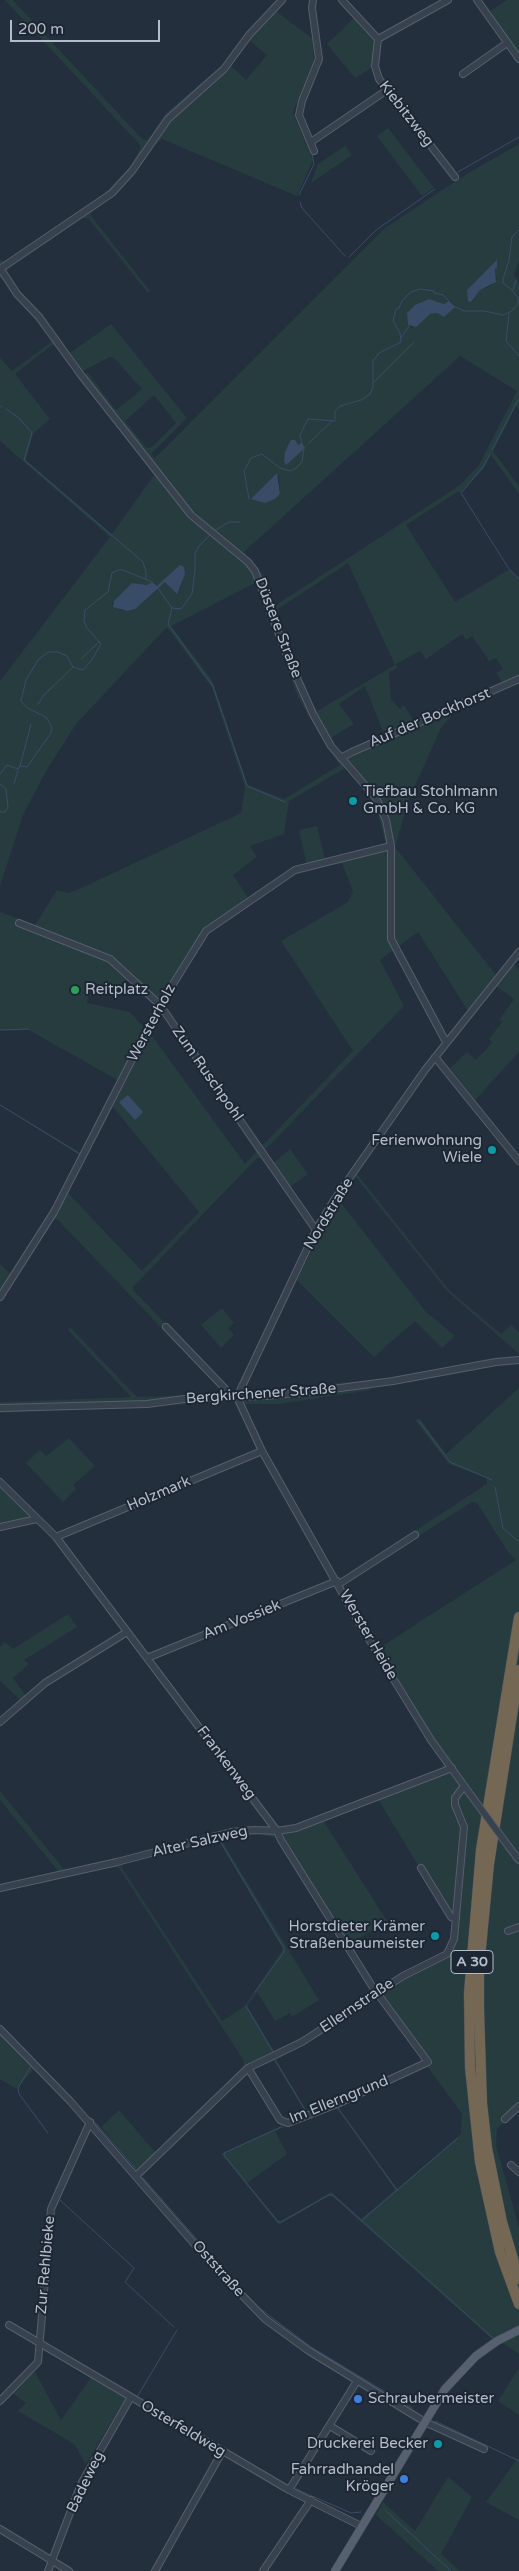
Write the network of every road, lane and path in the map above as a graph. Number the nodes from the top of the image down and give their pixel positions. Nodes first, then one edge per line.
1 (282, 0) edge
2 (314, 0) edge
3 (342, 0) edge
4 (448, 0) edge
5 (477, 0) edge
6 (378, 39) junction
7 (507, 43) junction
8 (519, 59) edge
9 (462, 74) dead end
10 (387, 90) junction
11 (311, 142) junction
12 (314, 151) dead end
13 (455, 177) dead end
14 (0, 269) edge
15 (519, 679) edge
16 (342, 758) junction
17 (391, 846) junction
18 (19, 923) dead end
19 (519, 952) edge
20 (160, 1005) junction
21 (446, 1042) junction
22 (435, 1057) junction
23 (519, 1161) edge
24 (316, 1230) junction
25 (0, 1297) edge
26 (166, 1327) dead end
27 (519, 1360) edge
28 (235, 1397) junction
29 (0, 1408) edge
30 (262, 1451) junction
31 (0, 1482) edge
32 (37, 1519) junction
33 (0, 1527) edge
34 (415, 1535) dead end
35 (56, 1537) junction
36 (338, 1583) junction
37 (519, 1617) edge
38 (127, 1632) junction
39 (147, 1658) junction
40 (519, 1670) edge
41 (0, 1722) edge
42 (452, 1768) junction
43 (464, 1786) junction
44 (277, 1831) junction
45 (519, 1859) edge
46 (421, 1868) dead end
47 (0, 1888) edge
48 (456, 1919) junction
49 (519, 1927) edge
50 (508, 1931) dead end
51 (377, 1992) junction
52 (0, 2029) edge
53 (428, 2062) joint
54 (248, 2068) junction
55 (519, 2106) edge
56 (505, 2119) dead end
57 (90, 2122) junction
58 (511, 2164) dead end
59 (519, 2172) edge
60 (136, 2176) junction
61 (519, 2279) edge
62 (519, 2304) edge
63 (9, 2325) dead end
64 (519, 2330) edge
65 (41, 2343) junction
66 (357, 2381) junction
67 (131, 2397) junction
68 (0, 2401) edge
69 (425, 2422) junction
70 (330, 2426) junction
71 (484, 2449) dead end
72 (371, 2451) dead end
73 (222, 2452) junction
74 (289, 2490) junction
75 (311, 2500) junction
76 (361, 2526) junction
77 (0, 2529) edge
78 (53, 2559) junction
79 (48, 2571) edge
80 (69, 2571) edge
81 (155, 2571) edge
82 (263, 2571) edge
83 (335, 2571) edge

1 - 14 street
2 - 11 street
3 - 6 street
4 - 6 street
5 - 7 street
6 - 10 street, Kiebitzweg
7 - 8 street
7 - 9 street
10 - 11 street
10 - 13 street, Kiebitzweg
11 - 12 street
14 - 16 street, Düstere Straße
15 - 16 street, Auf der Bockhorst
16 - 17 street, Düstere Straße
17 - 20 street, Wersterholz
17 - 21 street, Düstere Straße
18 - 20 street, Zum Ruschpohl
19 - 21 street, Nordstraße
20 - 24 street, Zum Ruschpohl
20 - 25 street, Wersterholz
21 - 22 street, Nordstraße
22 - 23 street
22 - 24 street, Nordstraße
24 - 28 street, Nordstraße
26 - 28 street, Werster Heide
27 - 28 street, Bergkirchener Straße
28 - 29 street, Bergkirchener Straße
28 - 30 street, Werster Heide
30 - 35 street, Holzmark
30 - 36 street, Werster Heide
31 - 32 street, Frankenweg
32 - 33 street
32 - 35 street, Frankenweg
34 - 36 street, Am Vossiek
35 - 38 street, Frankenweg
36 - 39 street, Am Vossiek
36 - 42 street, Werster Heide
37 - 62 highway, A 30
38 - 39 street, Frankenweg
38 - 41 street
39 - 44 street, Frankenweg
40 - 61 highway, A 30
42 - 43 street, Werster Heide
42 - 44 street, Alter Salzweg
43 - 45 street, Werster Heide, bridge
43 - 48 street, Ellernstraße
44 - 47 street, Alter Salzweg
44 - 51 street, Frankenweg
46 - 48 street
48 - 51 street, Ellernstraße
49 - 50 street
51 - 53 street, Frankenweg
51 - 54 street, Ellernstraße
52 - 57 street, Oststraße
53 - 54 street, Im Ellerngrund
54 - 60 street, Ellernstraße
55 - 56 street
57 - 60 street, Oststraße
57 - 65 street, Zur Rehlbieke
58 - 59 street
60 - 66 street, Oststraße
63 - 65 street, Osterfeldweg
64 - 69 main road
65 - 67 street, Osterfeldweg
65 - 68 street, Zur Rehlbieke
66 - 69 street, Oststraße
66 - 70 street
67 - 73 street, Osterfeldweg
67 - 78 street, Badeweg
69 - 71 street, Oststraße
69 - 76 main road
70 - 72 street
70 - 74 street
73 - 74 street, Osterfeldweg
73 - 81 street
74 - 75 street, Osterfeldweg
75 - 76 street, Osterfeldweg
75 - 82 street
76 - 83 main road
77 - 78 street
78 - 79 street, Badeweg
78 - 80 street

